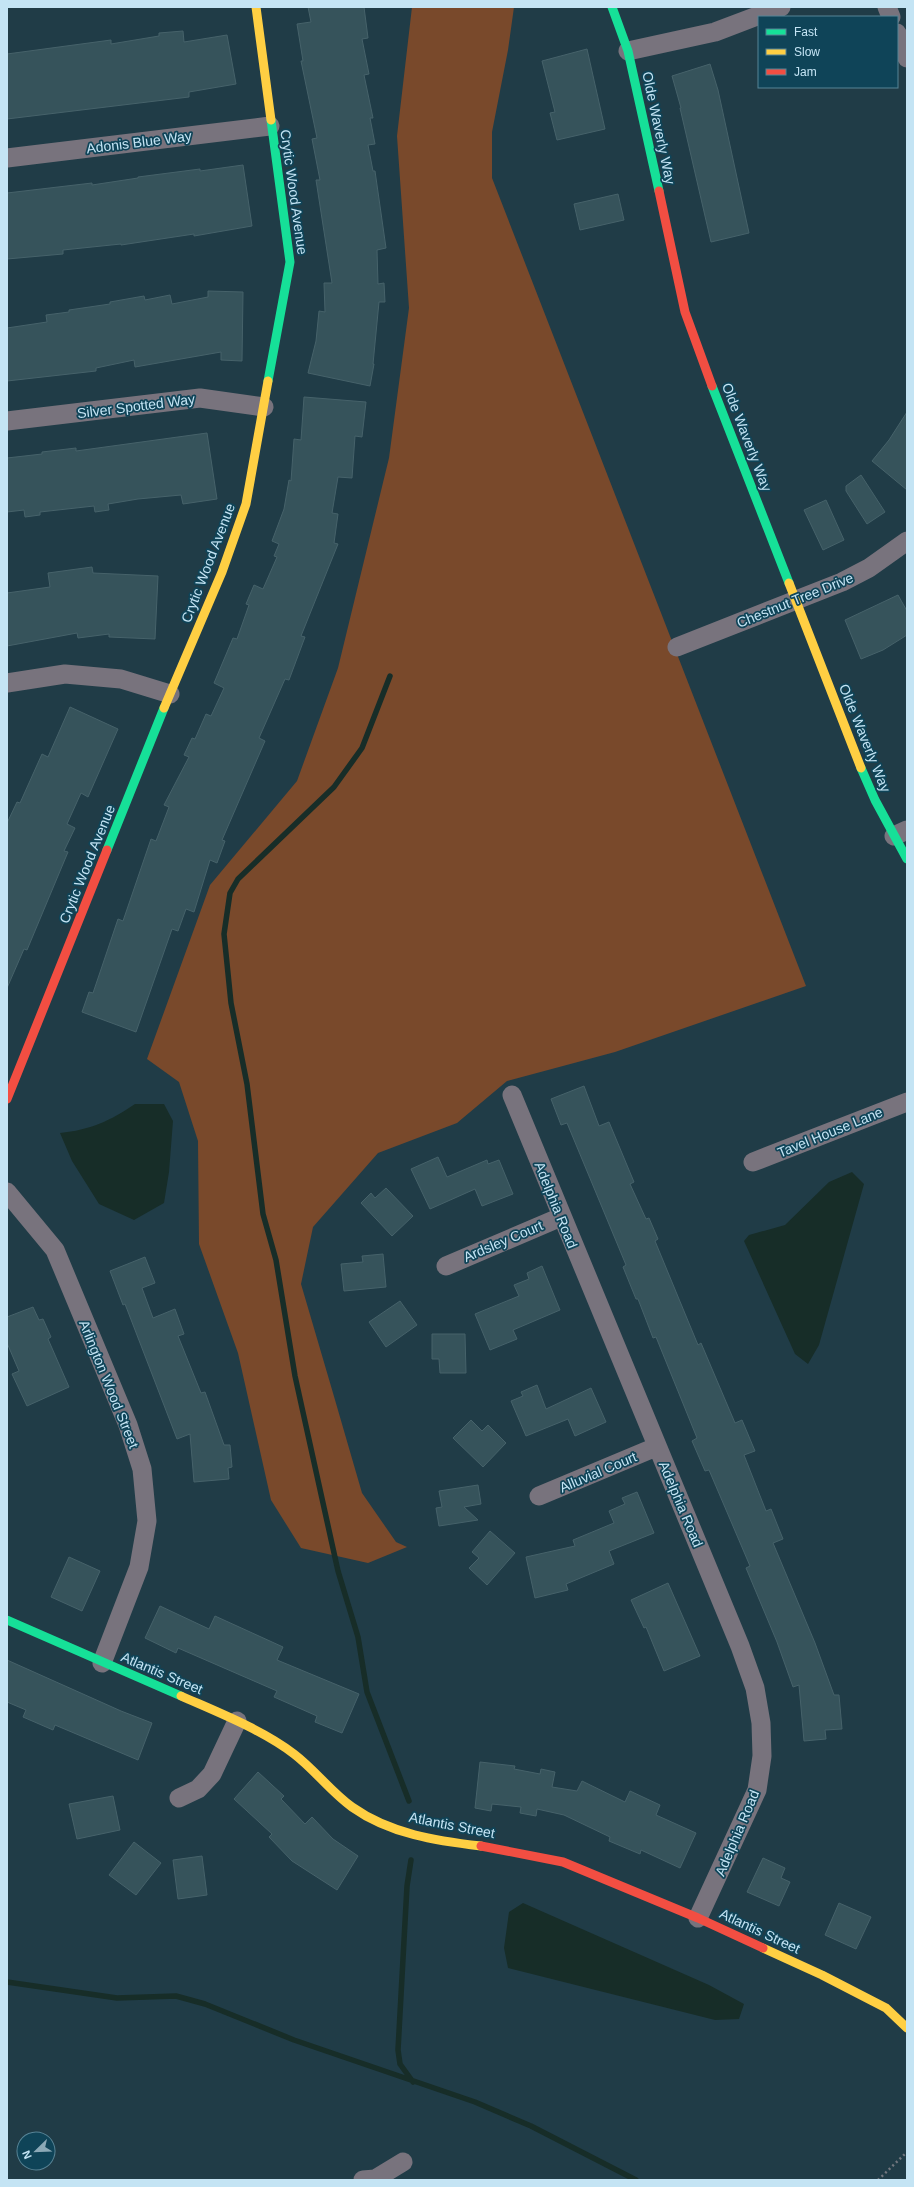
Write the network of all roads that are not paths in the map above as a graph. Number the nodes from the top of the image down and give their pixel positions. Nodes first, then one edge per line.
1 (256, 7) edge
2 (612, 7) edge
3 (781, 7) edge
4 (898, 36) edge
5 (628, 51) junction
6 (907, 58) edge
7 (270, 126) junction
8 (7, 158) edge
9 (264, 406) junction
10 (7, 421) edge
11 (907, 541) edge
12 (796, 601) junction
13 (677, 647) dead end
14 (7, 682) edge
15 (170, 694) junction
16 (901, 833) edge
17 (907, 859) edge
18 (512, 1095) dead end
19 (7, 1099) edge
20 (907, 1102) edge
21 (753, 1162) dead end
22 (7, 1192) edge
23 (561, 1216) junction
24 (446, 1266) dead end
25 (656, 1447) junction
26 (539, 1496) dead end
27 (7, 1620) edge
28 (102, 1662) junction
29 (237, 1721) junction
30 (179, 1798) dead end
31 (698, 1918) junction
32 (907, 2028) edge
33 (403, 2162) dead end
34 (362, 2180) edge

1 - 7 street, Crytic Wood Avenue
2 - 5 street, Olde Waverly Way
3 - 5 street
4 - 6 street
5 - 12 street, Olde Waverly Way
7 - 8 street, Adonis Blue Way
7 - 9 street, Crytic Wood Avenue
9 - 10 street, Silver Spotted Way
9 - 15 street, Crytic Wood Avenue
11 - 12 street, Chestnut Tree Drive
12 - 13 street, Chestnut Tree Drive
12 - 16 street, Olde Waverly Way
14 - 15 street
15 - 19 street, Crytic Wood Avenue
16 - 17 street, Olde Waverly Way
18 - 23 street, Adelphia Road
20 - 21 street, Tavel House Lane
22 - 28 street, Arlington Wood Street
23 - 24 street, Ardsley Court
23 - 25 street, Adelphia Road
25 - 26 street, Alluvial Court
25 - 31 street, Adelphia Road
27 - 28 street, Atlantis Street
28 - 29 street, Atlantis Street
29 - 30 street
29 - 31 street, Atlantis Street
31 - 32 street, Atlantis Street
33 - 34 street

